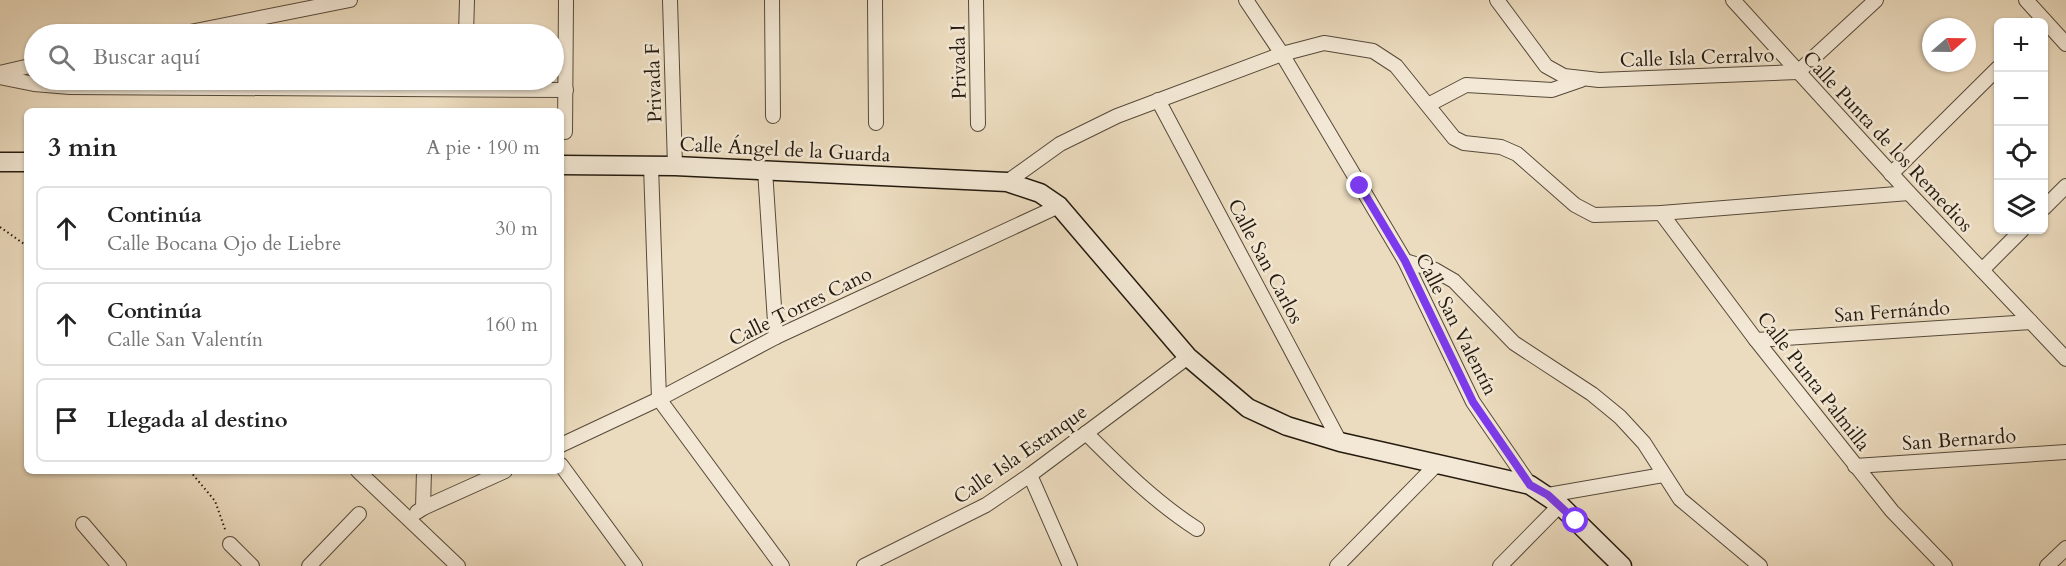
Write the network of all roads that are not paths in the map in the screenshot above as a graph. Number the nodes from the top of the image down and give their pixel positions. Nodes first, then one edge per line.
1 (350, 0) edge
2 (467, 0) edge
3 (566, 0) edge
4 (670, 0) edge
5 (772, 0) edge
6 (875, 0) edge
7 (976, 0) edge
8 (1246, 0) edge
9 (1497, 0) edge
10 (1733, 0) edge
11 (1876, 0) edge
12 (2026, 0) edge
13 (2040, 18) edge
14 (230, 24) edge
15 (466, 24) edge
16 (2048, 27) edge
17 (2066, 44) edge
18 (1282, 54) junction
19 (24, 67) edge
20 (1798, 72) junction
21 (1994, 72) edge
22 (0, 73) edge
23 (0, 77) edge
24 (1581, 80) junction
25 (24, 81) edge
26 (566, 90) joint
27 (1158, 100) junction
28 (1428, 105) junction
29 (773, 116) dead end
30 (876, 123) dead end
31 (978, 124) dead end
32 (565, 132) dead end
33 (0, 162) edge
34 (24, 162) edge
35 (564, 165) edge
36 (651, 166) junction
37 (675, 166) junction
38 (765, 170) junction
39 (1891, 174) junction
40 (1007, 182) junction
41 (2066, 186) edge
42 (1909, 193) junction
43 (2048, 203) edge
44 (1059, 206) junction
45 (1661, 213) junction
46 (2018, 234) edge
47 (1405, 261) junction
48 (1982, 270) junction
49 (2031, 322) junction
50 (776, 337) junction
51 (1756, 340) junction
52 (1188, 357) junction
53 (2066, 359) edge
54 (659, 399) junction
55 (1086, 433) junction
56 (1340, 442) junction
57 (564, 445) edge
58 (2066, 452) edge
59 (1438, 463) junction
60 (1855, 466) junction
61 (564, 469) edge
62 (361, 474) edge
63 (424, 474) edge
64 (498, 474) edge
65 (1030, 475) junction
66 (1663, 476) junction
67 (1530, 485) junction
68 (1554, 500) junction
69 (423, 508) junction
70 (359, 514) dead end
71 (408, 519) junction
72 (82, 524) dead end
73 (1197, 530) dead end
74 (230, 544) road end
75 (2066, 548) edge
76 (118, 566) edge
77 (252, 566) edge
78 (309, 566) edge
79 (458, 566) edge
80 (635, 566) edge
81 (782, 566) edge
82 (864, 566) edge
83 (1070, 566) edge
84 (1336, 566) edge
85 (1500, 566) edge
86 (1622, 566) edge
87 (1760, 566) edge
88 (1945, 566) edge
89 (2047, 566) edge

1 - 14 street
2 - 15 street
3 - 26 street
4 - 37 street, Privada F
5 - 29 street
6 - 30 street
7 - 31 street, Privada I
8 - 18 street, Calle San Valentín
9 - 24 street, Calle Isla Cerralvo
10 - 20 street, Calle Punta de los Remedios
11 - 20 street, Calle Isla Cerralvo
12 - 13 street
16 - 17 street
18 - 27 street
18 - 28 street
18 - 47 street, Calle San Valentín
19 - 22 street
20 - 24 street, Calle Isla Cerralvo
20 - 39 street, Calle Punta de los Remedios
21 - 39 street
23 - 25 street
24 - 28 street
26 - 32 street
27 - 40 street
27 - 56 street, Calle San Carlos
28 - 45 street
33 - 34 street
35 - 36 street, Calle Ángel de la Guarda
36 - 37 street, Calle Ángel de la Guarda
36 - 54 street
37 - 38 street, Calle Ángel de la Guarda
38 - 40 street, Calle Ángel de la Guarda
38 - 50 street
39 - 42 street, Calle Punta de los Remedios
40 - 44 street, Calle Ángel de la Guarda
41 - 43 street
42 - 45 street
42 - 48 street, Calle Punta de los Remedios
44 - 50 street, Calle Torres Cano
44 - 52 street, Calle Ángel de la Guarda
45 - 51 street, Calle Punta Palmilla
46 - 48 street
47 - 66 street
47 - 67 street, Calle San Valentín
48 - 49 street, Calle Punta de los Remedios
49 - 51 street, San Fernándo
49 - 53 street, Calle Punta de los Remedios
50 - 54 street, Calle Torres Cano
51 - 60 street, Calle Punta Palmilla
52 - 55 street, Calle Isla Estanque
52 - 56 street, Calle Ángel de la Guarda
54 - 57 street, Calle Torres Cano
54 - 81 street
55 - 65 street, Calle Isla Estanque
55 - 73 street
56 - 59 street, Calle Ángel de la Guarda
58 - 60 street, San Bernardo
59 - 67 street, Calle Ángel de la Guarda
59 - 84 street
60 - 88 street, Calle Punta Palmilla
61 - 80 street
62 - 71 street
63 - 69 street
64 - 69 street
65 - 82 street, Calle Isla Estanque
65 - 83 street
66 - 68 street
66 - 87 street
67 - 68 street, Calle Ángel de la Guarda
68 - 85 street
68 - 86 street, Calle Ángel de la Guarda
69 - 71 street
70 - 78 street
71 - 79 street
72 - 76 street
74 - 77 street
75 - 89 street

